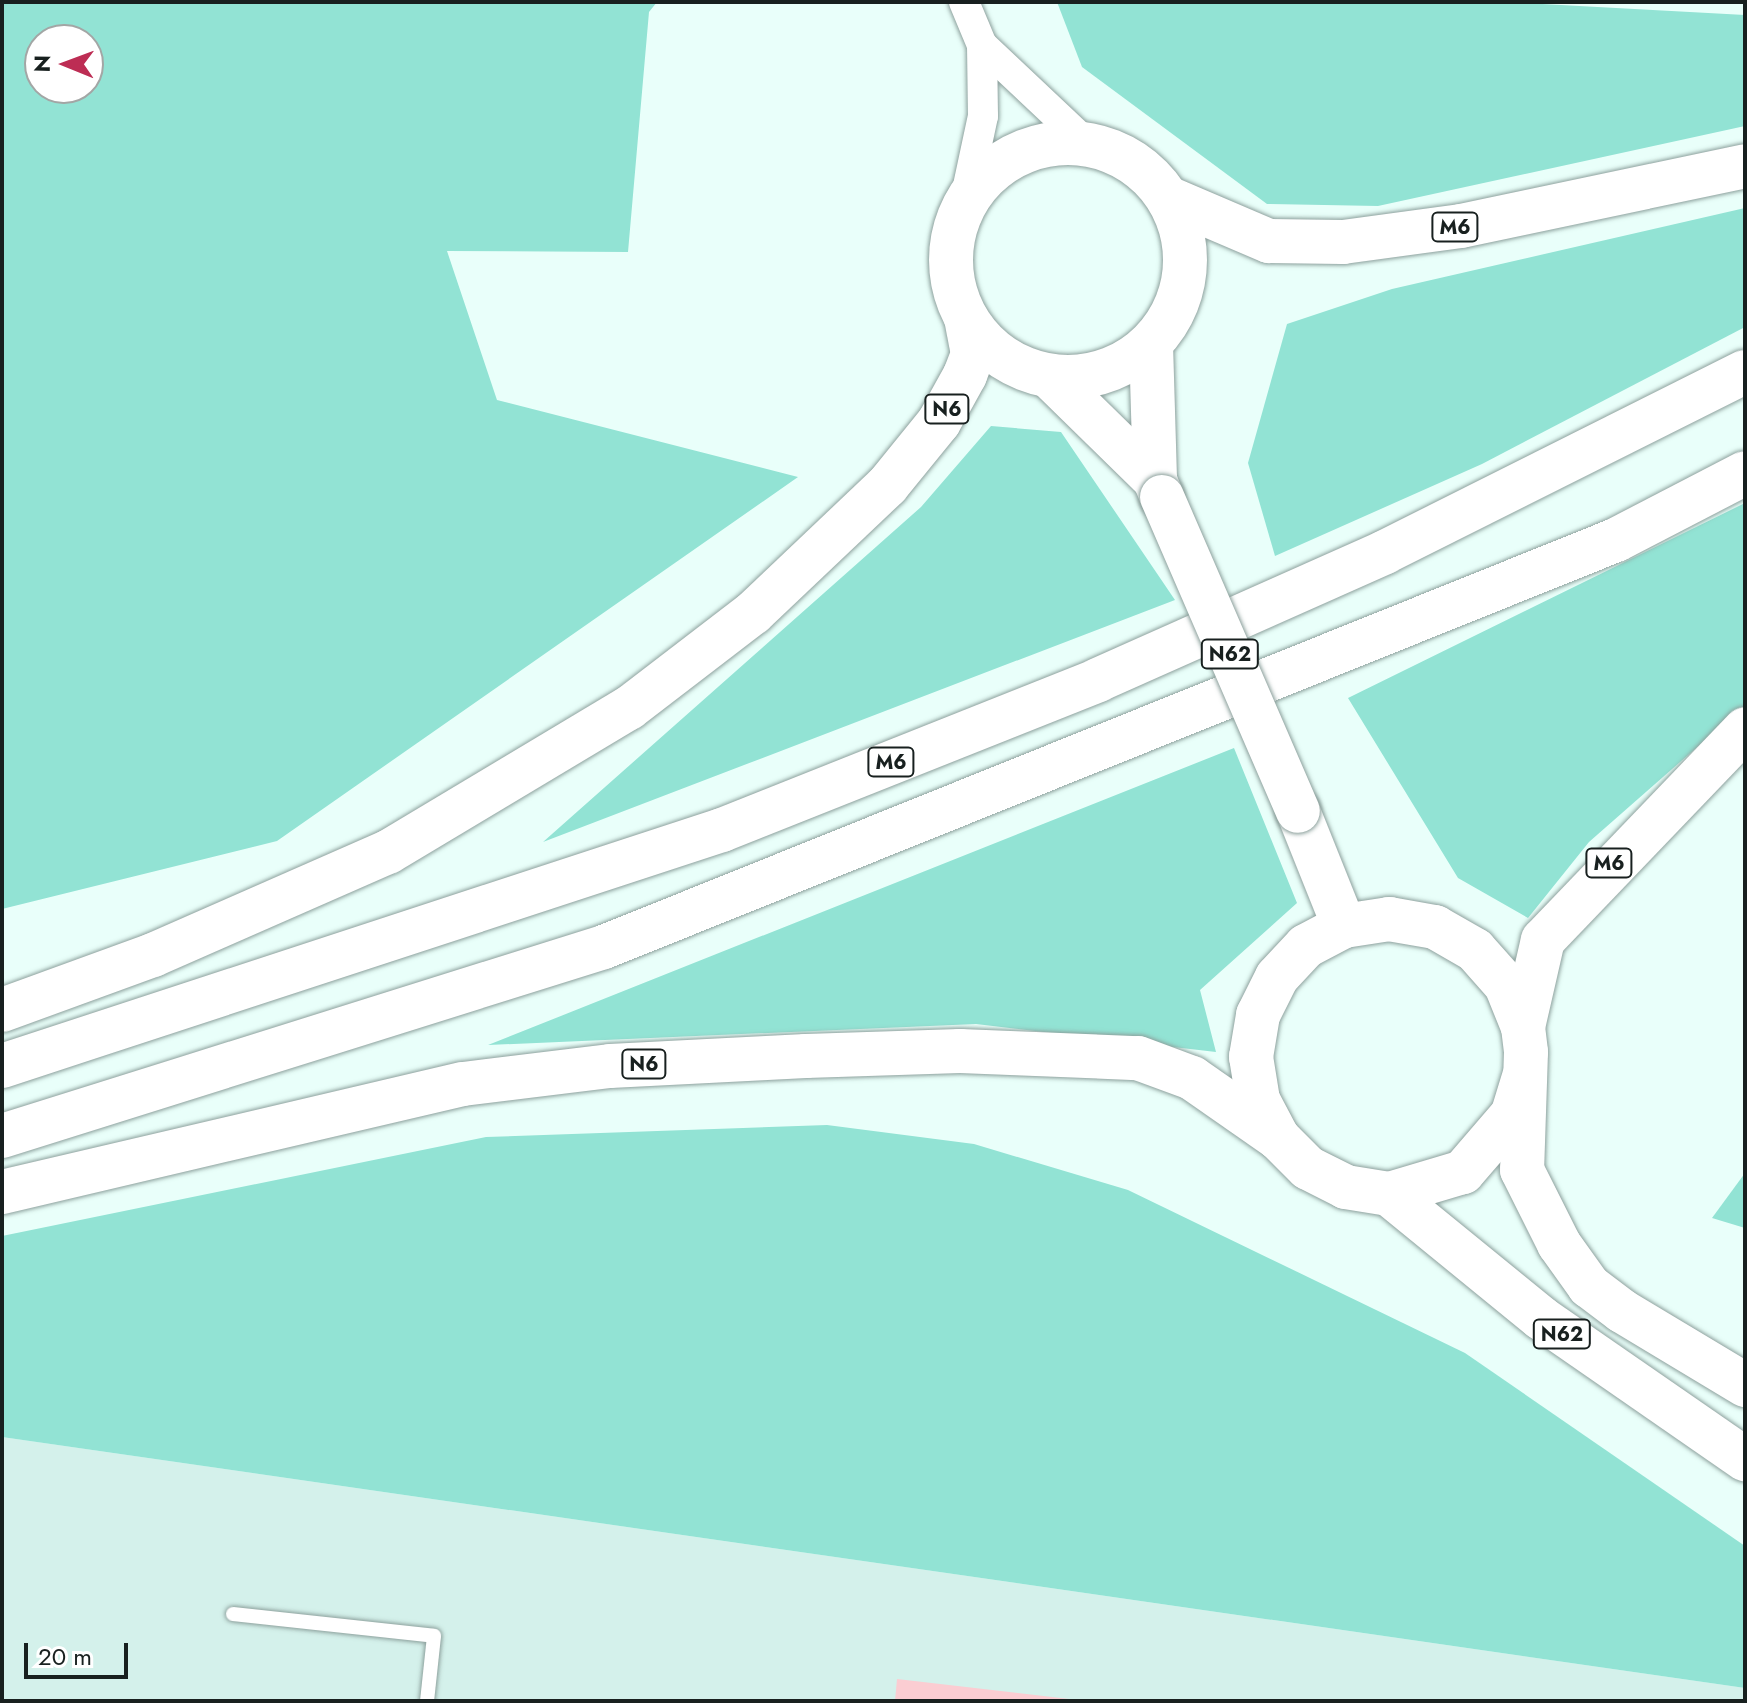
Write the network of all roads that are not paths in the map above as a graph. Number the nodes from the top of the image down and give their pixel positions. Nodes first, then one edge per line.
1 (964, 2) edge
2 (982, 45) junction
3 (1087, 144) junction
4 (1745, 166) edge
5 (1168, 198) junction
6 (964, 205) junction
7 (966, 319) junction
8 (1151, 344) junction
9 (1745, 372) edge
10 (1050, 377) junction
11 (1745, 473) edge
12 (1159, 488) junction
13 (1745, 729) edge
14 (1344, 926) junction
15 (2, 1010) edge
16 (1523, 1027) junction
17 (2, 1066) edge
18 (1524, 1077) junction
19 (2, 1136) edge
20 (1278, 1138) junction
21 (2, 1192) edge
22 (1389, 1194) junction
23 (1745, 1385) edge
24 (1745, 1459) edge
25 (233, 1614) dead end
26 (427, 1701) edge

1 - 2 street
2 - 3 street
2 - 6 street
3 - 5 main road, N62
3 - 6 main road, N62
4 - 5 main road, M6
5 - 8 main road, N62
6 - 7 main road, N62
7 - 10 main road, N62
7 - 15 main road, N6
8 - 10 main road, N62
8 - 12 main road, N62
9 - 17 main road, M6
10 - 12 main road, N62
11 - 19 main road
12 - 14 main road, N62, bridge
13 - 16 main road, M6
14 - 16 main road, N62
14 - 20 main road, N62
16 - 18 main road, N62
18 - 22 main road, N62
18 - 23 main road, N62
20 - 21 main road, N6
20 - 22 main road, N62
22 - 24 main road, N62
25 - 26 lane

